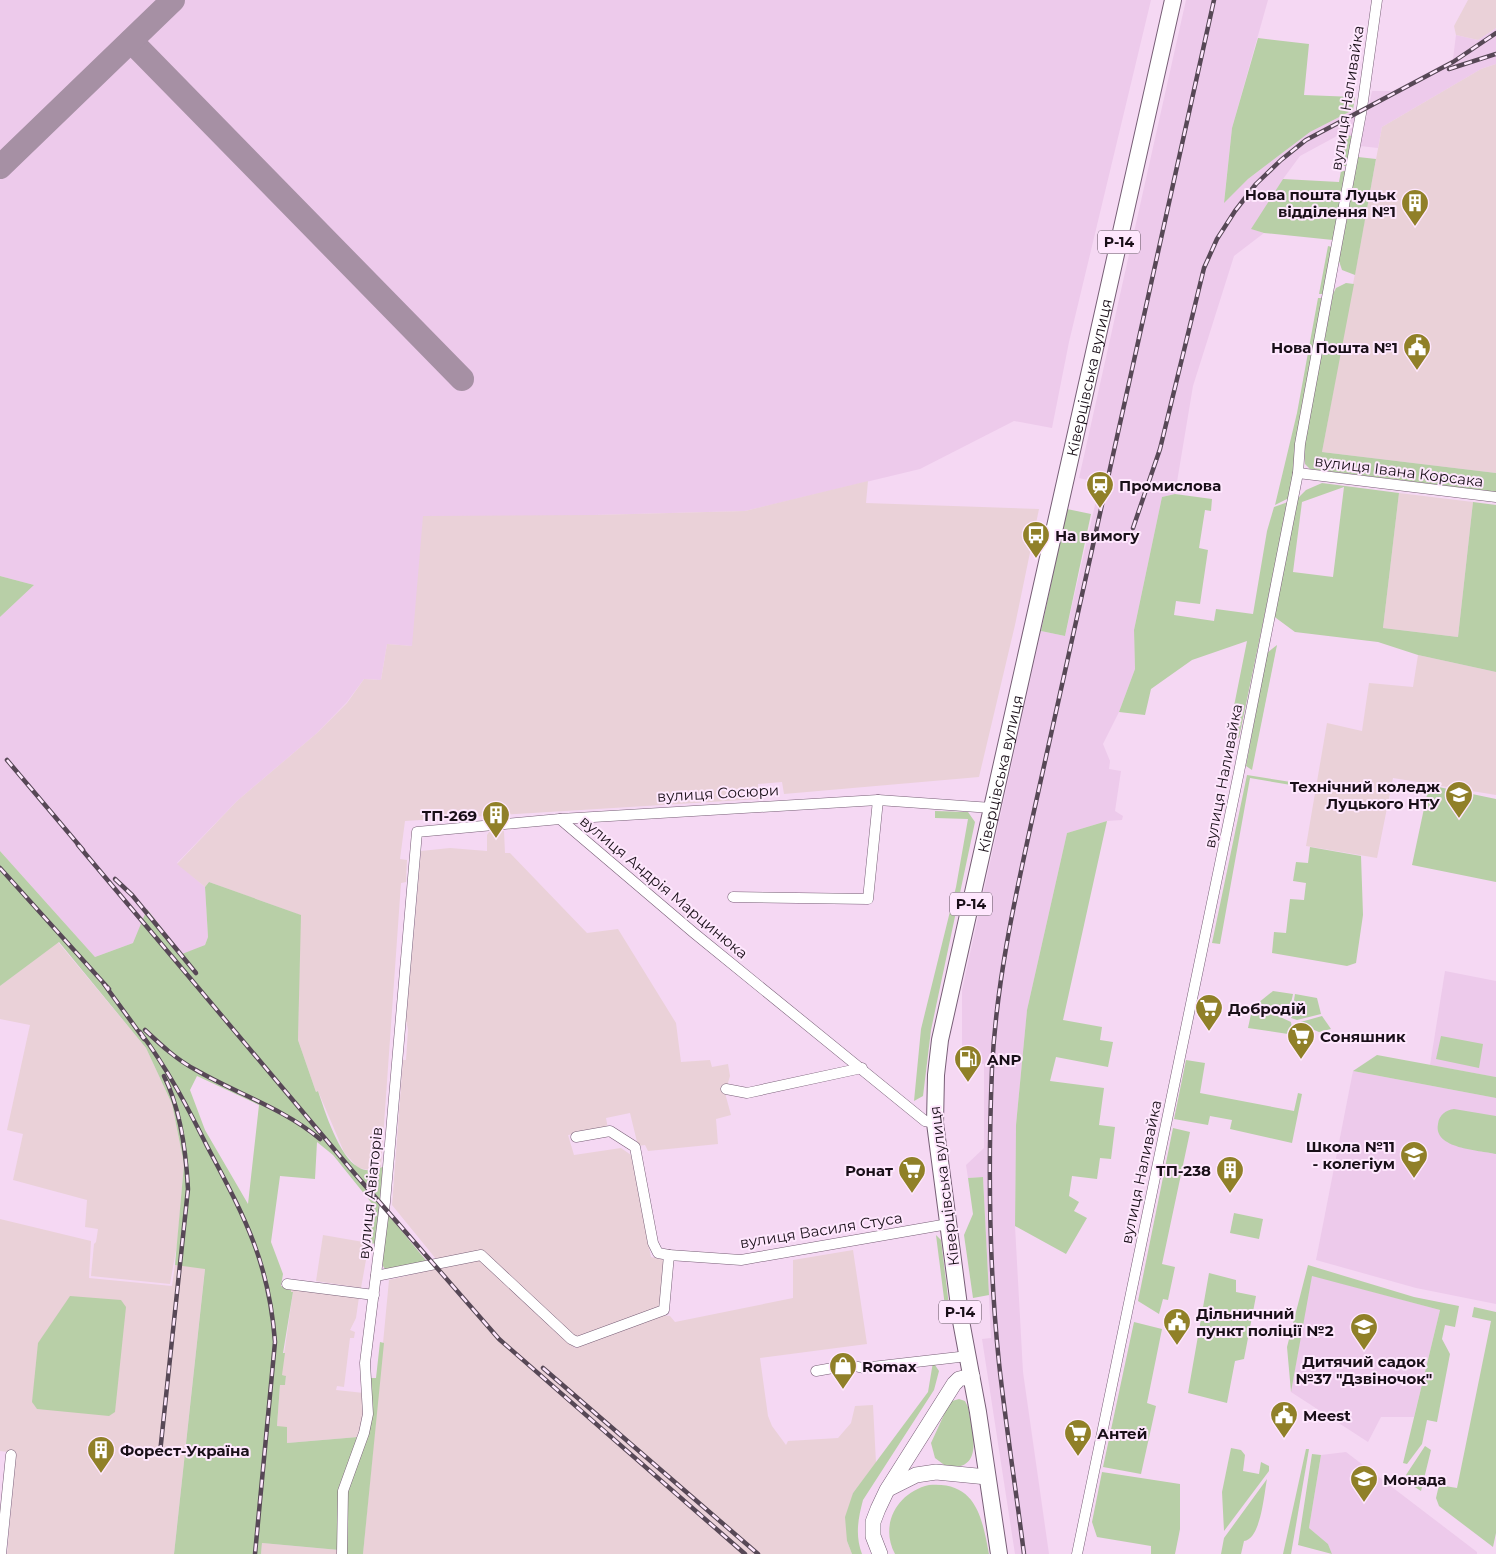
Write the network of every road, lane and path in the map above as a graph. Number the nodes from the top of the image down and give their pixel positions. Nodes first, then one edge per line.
1 (1173, 0) edge
2 (1378, 0) edge
3 (1298, 474) junction
4 (1496, 498) edge
5 (878, 800) junction
6 (992, 808) junction
7 (560, 819) junction
8 (417, 832) joint
9 (732, 897) dead end
10 (862, 1068) junction
11 (726, 1089) dead end
12 (935, 1123) junction
13 (576, 1137) dead end
14 (948, 1224) junction
15 (669, 1255) junction
16 (376, 1276) junction
17 (287, 1284) dead end
18 (374, 1296) junction
19 (968, 1356) junction
20 (816, 1371) dead end
21 (972, 1376) junction
22 (11, 1455) dead end
23 (987, 1477) junction
24 (887, 1490) junction
25 (1, 1554) edge
26 (342, 1554) edge
27 (880, 1554) edge
28 (999, 1554) edge
29 (1077, 1554) edge

1 - 6 main road, Ківерцівська вулиця / Р-14
2 - 3 street, вулиця Наливайка
3 - 4 street, вулиця Івана Корсака
3 - 29 street, вулиця Наливайка
5 - 6 street, вулиця Сосюри
5 - 7 street, вулиця Сосюри
5 - 9 street
6 - 12 main road, Ківерцівська вулиця / Р-14
7 - 8 street, вулиця Андрія Марцинюка
7 - 10 street, вулиця Андрія Марцинюка
8 - 16 street, вулиця Авіаторів
10 - 11 street
10 - 12 street, вулиця Андрія Марцинюка
12 - 14 main road, Ківерцівська вулиця / Р-14
13 - 15 street
14 - 15 street, вулиця Василя Стуса
14 - 19 main road, Ківерцівська вулиця / Р-14
15 - 16 street
16 - 18 street, вулиця Авіаторів
17 - 18 street
18 - 26 street, вулиця Авіаторів
19 - 20 street
19 - 21 main road, Ківерцівська вулиця / Р-14
21 - 23 main road, Ківерцівська вулиця / Р-14
21 - 24 main road
22 - 25 street
23 - 24 main road
23 - 28 main road, Ківерцівська вулиця / Р-14
24 - 27 main road

